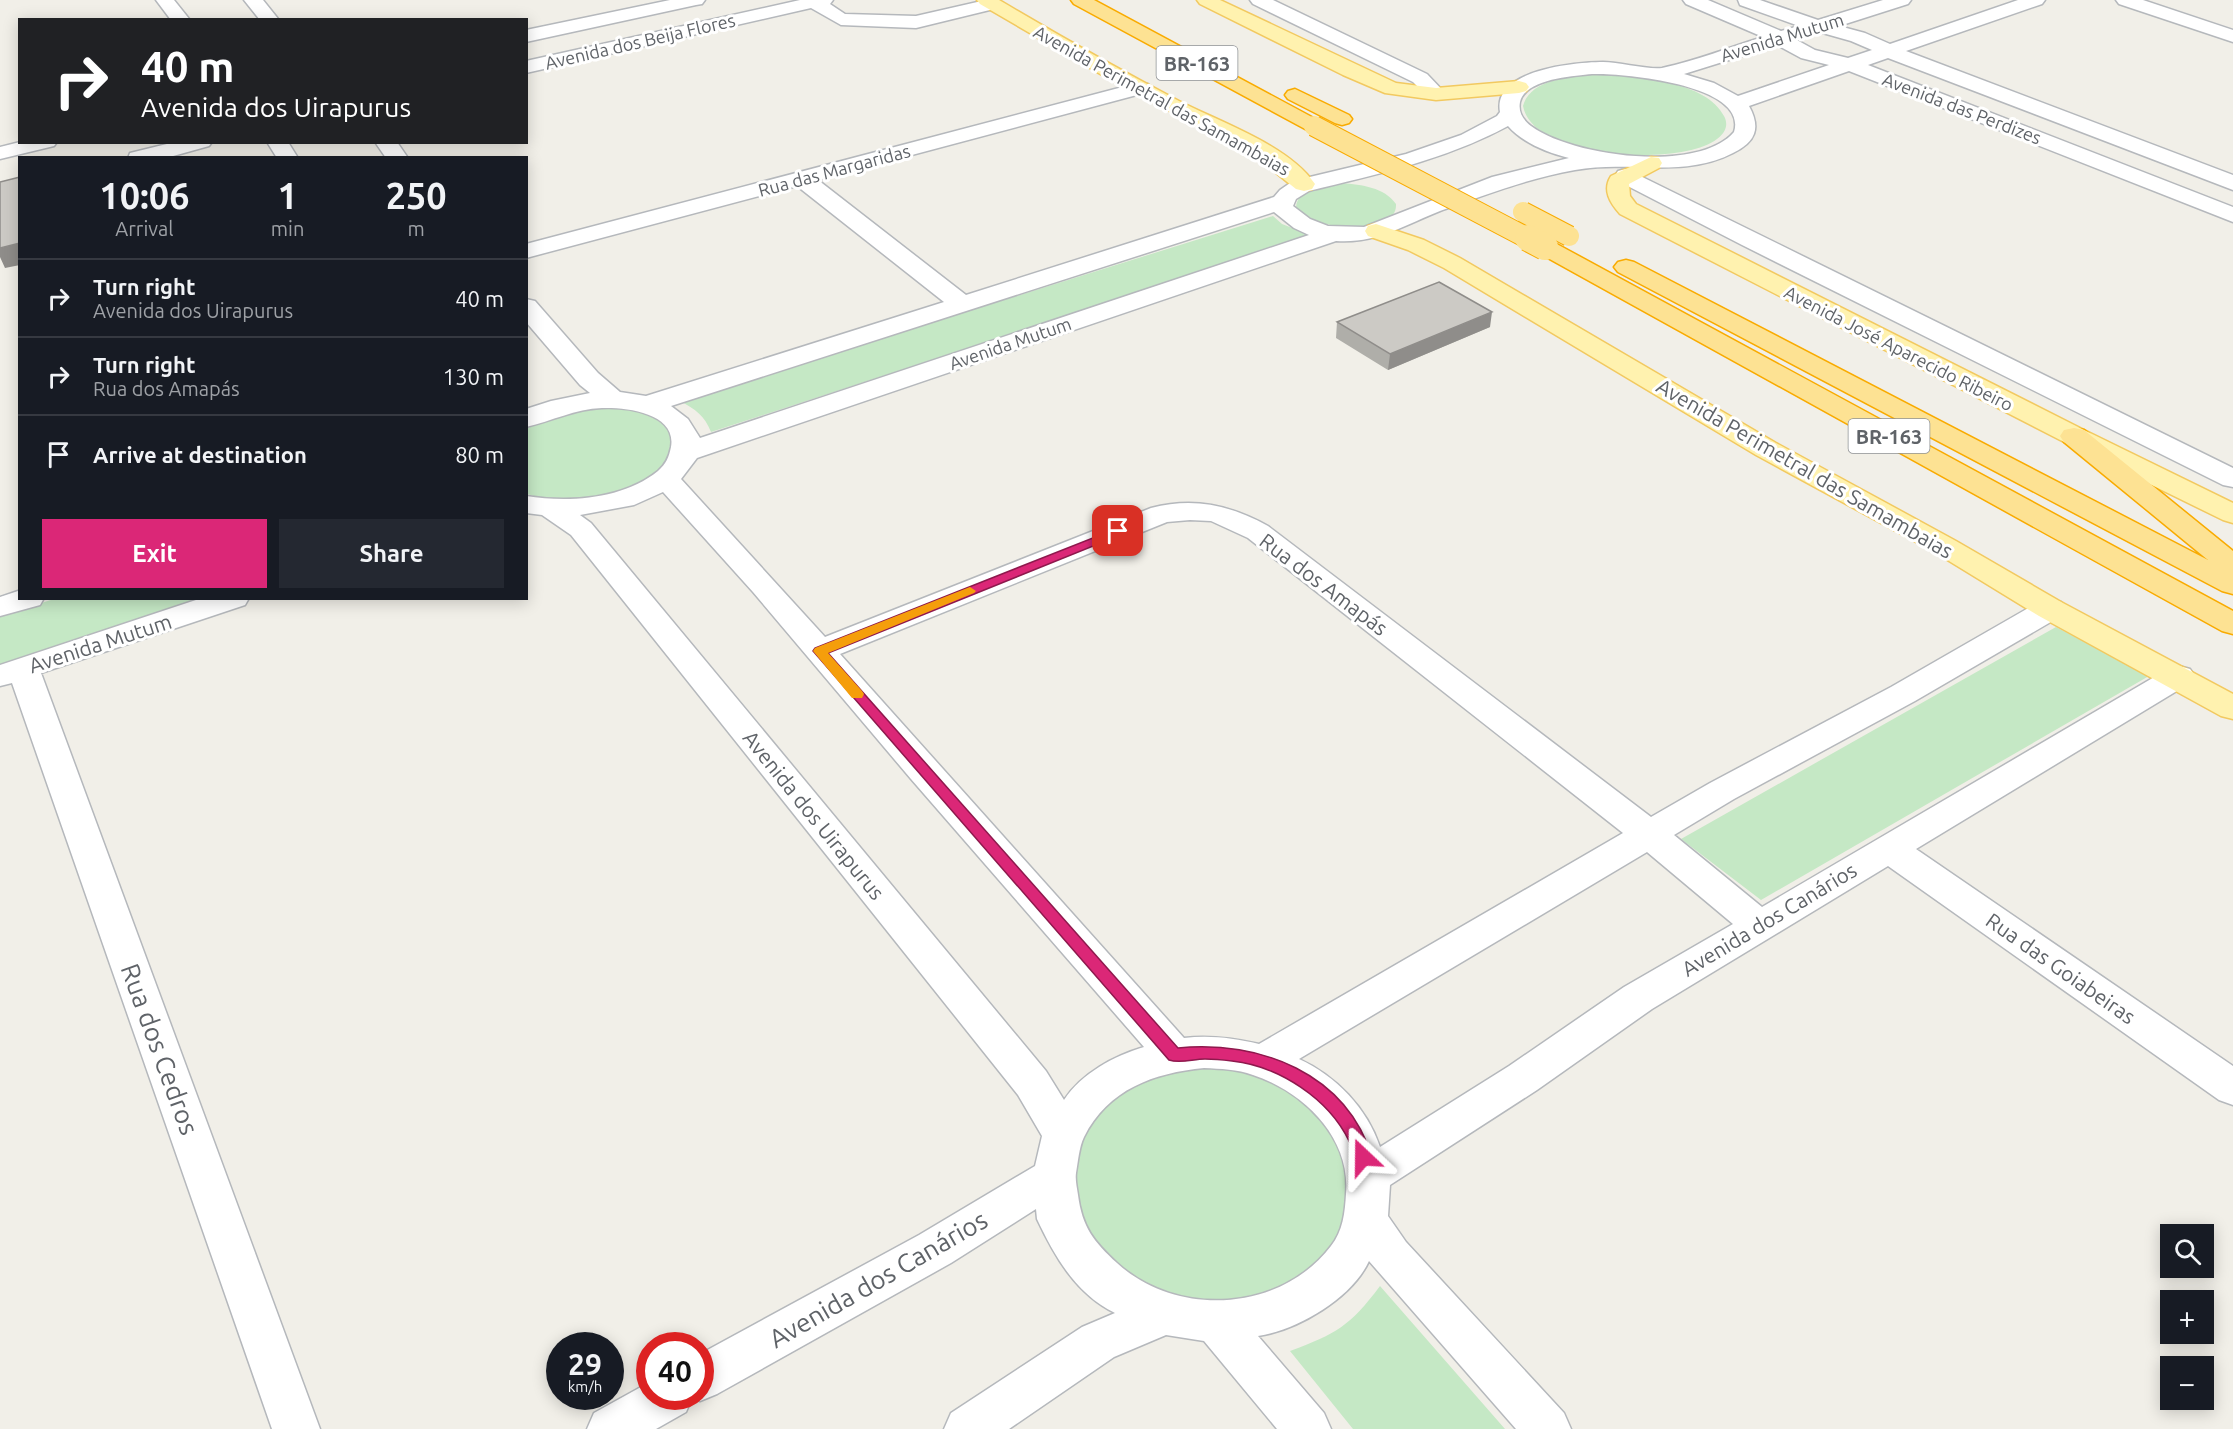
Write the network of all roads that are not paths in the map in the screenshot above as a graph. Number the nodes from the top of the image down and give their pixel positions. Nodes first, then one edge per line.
1 (165, 0) edge
2 (253, 0) edge
3 (626, 0) edge
4 (696, 0) edge
5 (1080, 0) edge
6 (1111, 0) edge
7 (1206, 0) edge
8 (1259, 0) edge
9 (1692, 0) edge
10 (1744, 0) edge
11 (1902, 0) edge
12 (2036, 0) edge
13 (2125, 0) edge
14 (819, 1) edge
15 (989, 2) edge
16 (1765, 7) junction
17 (642, 12) junction
18 (1728, 14) junction
19 (1848, 16) junction
20 (179, 18) edge
21 (268, 18) edge
22 (1817, 25) junction
23 (675, 34) junction
24 (528, 36) edge
25 (2233, 36) edge
26 (1781, 38) junction
27 (1742, 49) junction
28 (1891, 52) junction
29 (1851, 65) junction
30 (528, 67) edge
31 (1662, 74) junction
32 (1519, 87) junction
33 (1141, 88) junction
34 (1436, 94) junction
35 (1735, 105) junction
36 (1510, 113) junction
37 (38, 144) edge
38 (194, 144) edge
39 (387, 144) edge
40 (0, 153) edge
41 (146, 156) edge
42 (396, 156) edge
43 (1603, 159) junction
44 (1651, 163) junction
45 (1626, 176) junction
46 (801, 178) junction
47 (2233, 183) edge
48 (1304, 184) junction
49 (1282, 202) junction
50 (2233, 215) edge
51 (1225, 220) junction
52 (1376, 231) junction
53 (1334, 234) junction
54 (1750, 240) junction
55 (528, 250) edge
56 (1273, 254) junction
57 (1714, 254) junction
58 (962, 304) junction
59 (528, 308) edge
60 (615, 401) junction
61 (646, 405) junction
62 (528, 418) edge
63 (2074, 436) junction
64 (2233, 448) edge
65 (686, 452) junction
66 (2200, 462) junction
67 (665, 478) junction
68 (2233, 479) edge
69 (2165, 480) junction
70 (534, 507) edge
71 (2233, 514) edge
72 (2233, 566) edge
73 (2233, 585) edge
74 (228, 600) edge
75 (2050, 609) junction
76 (2233, 624) edge
77 (820, 651) junction
78 (11, 672) edge
79 (2179, 676) junction
80 (2233, 708) edge
81 (1649, 834) junction
82 (1888, 848) junction
83 (1759, 925) junction
84 (1174, 1055) junction
85 (1263, 1061) junction
86 (2233, 1088) edge
87 (1058, 1155) junction
88 (1367, 1197) junction
89 (1164, 1314) junction
90 (1217, 1322) junction
91 (714, 1371) edge
92 (644, 1410) edge
93 (296, 1429) edge
94 (611, 1429) edge
95 (968, 1429) edge
96 (1307, 1429) edge
97 (1547, 1429) edge

1 - 20 street
2 - 21 street
3 - 17 street
4 - 17 street, Avenida dos Beija Flores
5 - 76 highway, BR-163, bridge
6 - 73 highway, BR-163, bridge
7 - 34 main road
8 - 34 street
9 - 18 street, Avenida das Perdizes
10 - 16 street, Avenida das Perdizes
11 - 19 street, Avenida Mutum
12 - 28 street
13 - 25 street
14 - 15 street
14 - 23 street, Avenida dos Beija Flores
15 - 33 main road, Avenida Perimetral das Samambaias
16 - 19 street
16 - 22 street, Avenida das Perdizes
17 - 23 street
17 - 24 street, Avenida dos Beija Flores
18 - 26 street, Avenida das Perdizes
18 - 27 street
19 - 22 street, Avenida Mutum
22 - 26 street, Avenida Mutum
22 - 28 street, Avenida das Perdizes
23 - 30 street, Avenida dos Beija Flores
26 - 27 street, Avenida Mutum
26 - 29 street, Avenida das Perdizes
27 - 31 street, Avenida Mutum
28 - 29 street
28 - 47 street, Avenida das Perdizes
29 - 35 street
29 - 50 street, Avenida das Perdizes
31 - 32 street
31 - 35 street
32 - 34 main road
32 - 36 street
33 - 46 street, Rua das Margaridas
33 - 48 main road, Avenida Perimetral das Samambaias
35 - 44 street
36 - 43 street
36 - 48 street
37 - 40 street
38 - 41 street
39 - 42 street
43 - 44 street
43 - 52 street
44 - 45 main road
45 - 54 street
45 - 57 main road, Avenida José Aparecido Ribeiro
46 - 55 street, Rua das Margaridas
46 - 58 street
48 - 49 street
49 - 51 street
49 - 53 street
51 - 56 street
51 - 58 street
52 - 53 street
52 - 75 main road, Avenida Perimetral das Samambaias
53 - 56 street, Avenida Mutum
54 - 57 street
54 - 66 street
56 - 65 street, Avenida Mutum
57 - 63 main road, Avenida José Aparecido Ribeiro
58 - 61 street
59 - 60 street
60 - 61 street
60 - 62 street
61 - 65 street
63 - 69 main road, Avenida José Aparecido Ribeiro
63 - 72 highway
64 - 66 street
65 - 67 street
66 - 68 street
66 - 69 street
67 - 70 street
67 - 77 street
69 - 71 main road, Avenida José Aparecido Ribeiro
70 - 87 street, Avenida dos Uirapurus
74 - 78 street, Avenida Mutum
75 - 79 main road, Avenida Perimetral das Samambaias
75 - 81 street
77 - 81 street, Rua dos Amapás
77 - 84 street
78 - 93 street, Rua dos Cedros
79 - 80 main road, Avenida Perimetral das Samambaias
79 - 82 street, Avenida dos Canários
81 - 83 street, Rua dos Amapás
81 - 85 street
82 - 83 street, Avenida dos Canários
82 - 86 street, Rua das Goiabeiras
83 - 88 street, Avenida dos Canários
84 - 85 street
84 - 87 street
85 - 88 street
87 - 89 street
87 - 91 street, Avenida dos Canários
88 - 90 street
88 - 97 street
89 - 90 street
89 - 95 street
90 - 96 street
92 - 94 street

